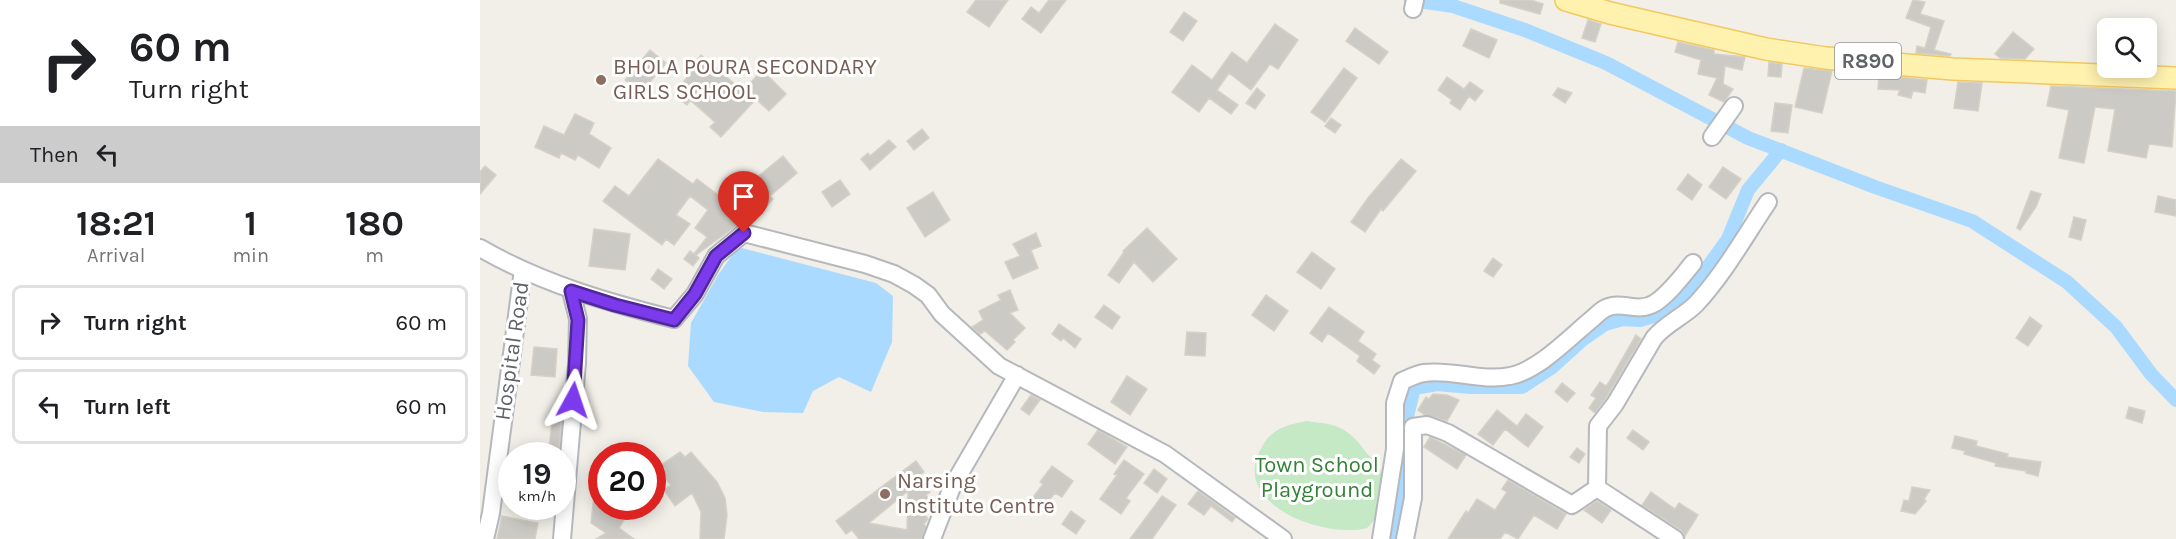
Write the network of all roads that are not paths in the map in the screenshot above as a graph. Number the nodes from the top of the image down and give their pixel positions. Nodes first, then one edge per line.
1 (1566, 0) edge
2 (2176, 78) edge
3 (1734, 106) dead end
4 (1712, 137) dead end
5 (1768, 202) dead end
6 (480, 249) edge
7 (1693, 263) dead end
8 (523, 270) junction
9 (571, 291) junction
10 (1017, 375) junction
11 (1597, 488) junction
12 (485, 539) edge
13 (562, 539) edge
14 (932, 539) edge
15 (1283, 539) edge
16 (1381, 539) edge
17 (1405, 539) edge
18 (1675, 539) edge

1 - 2 main road, R890
3 - 4 street
5 - 11 street
6 - 8 street
7 - 16 street
8 - 9 street
8 - 12 street, Hospital Road
9 - 10 street
9 - 13 street
10 - 14 street
10 - 15 street
11 - 17 street
11 - 18 street

